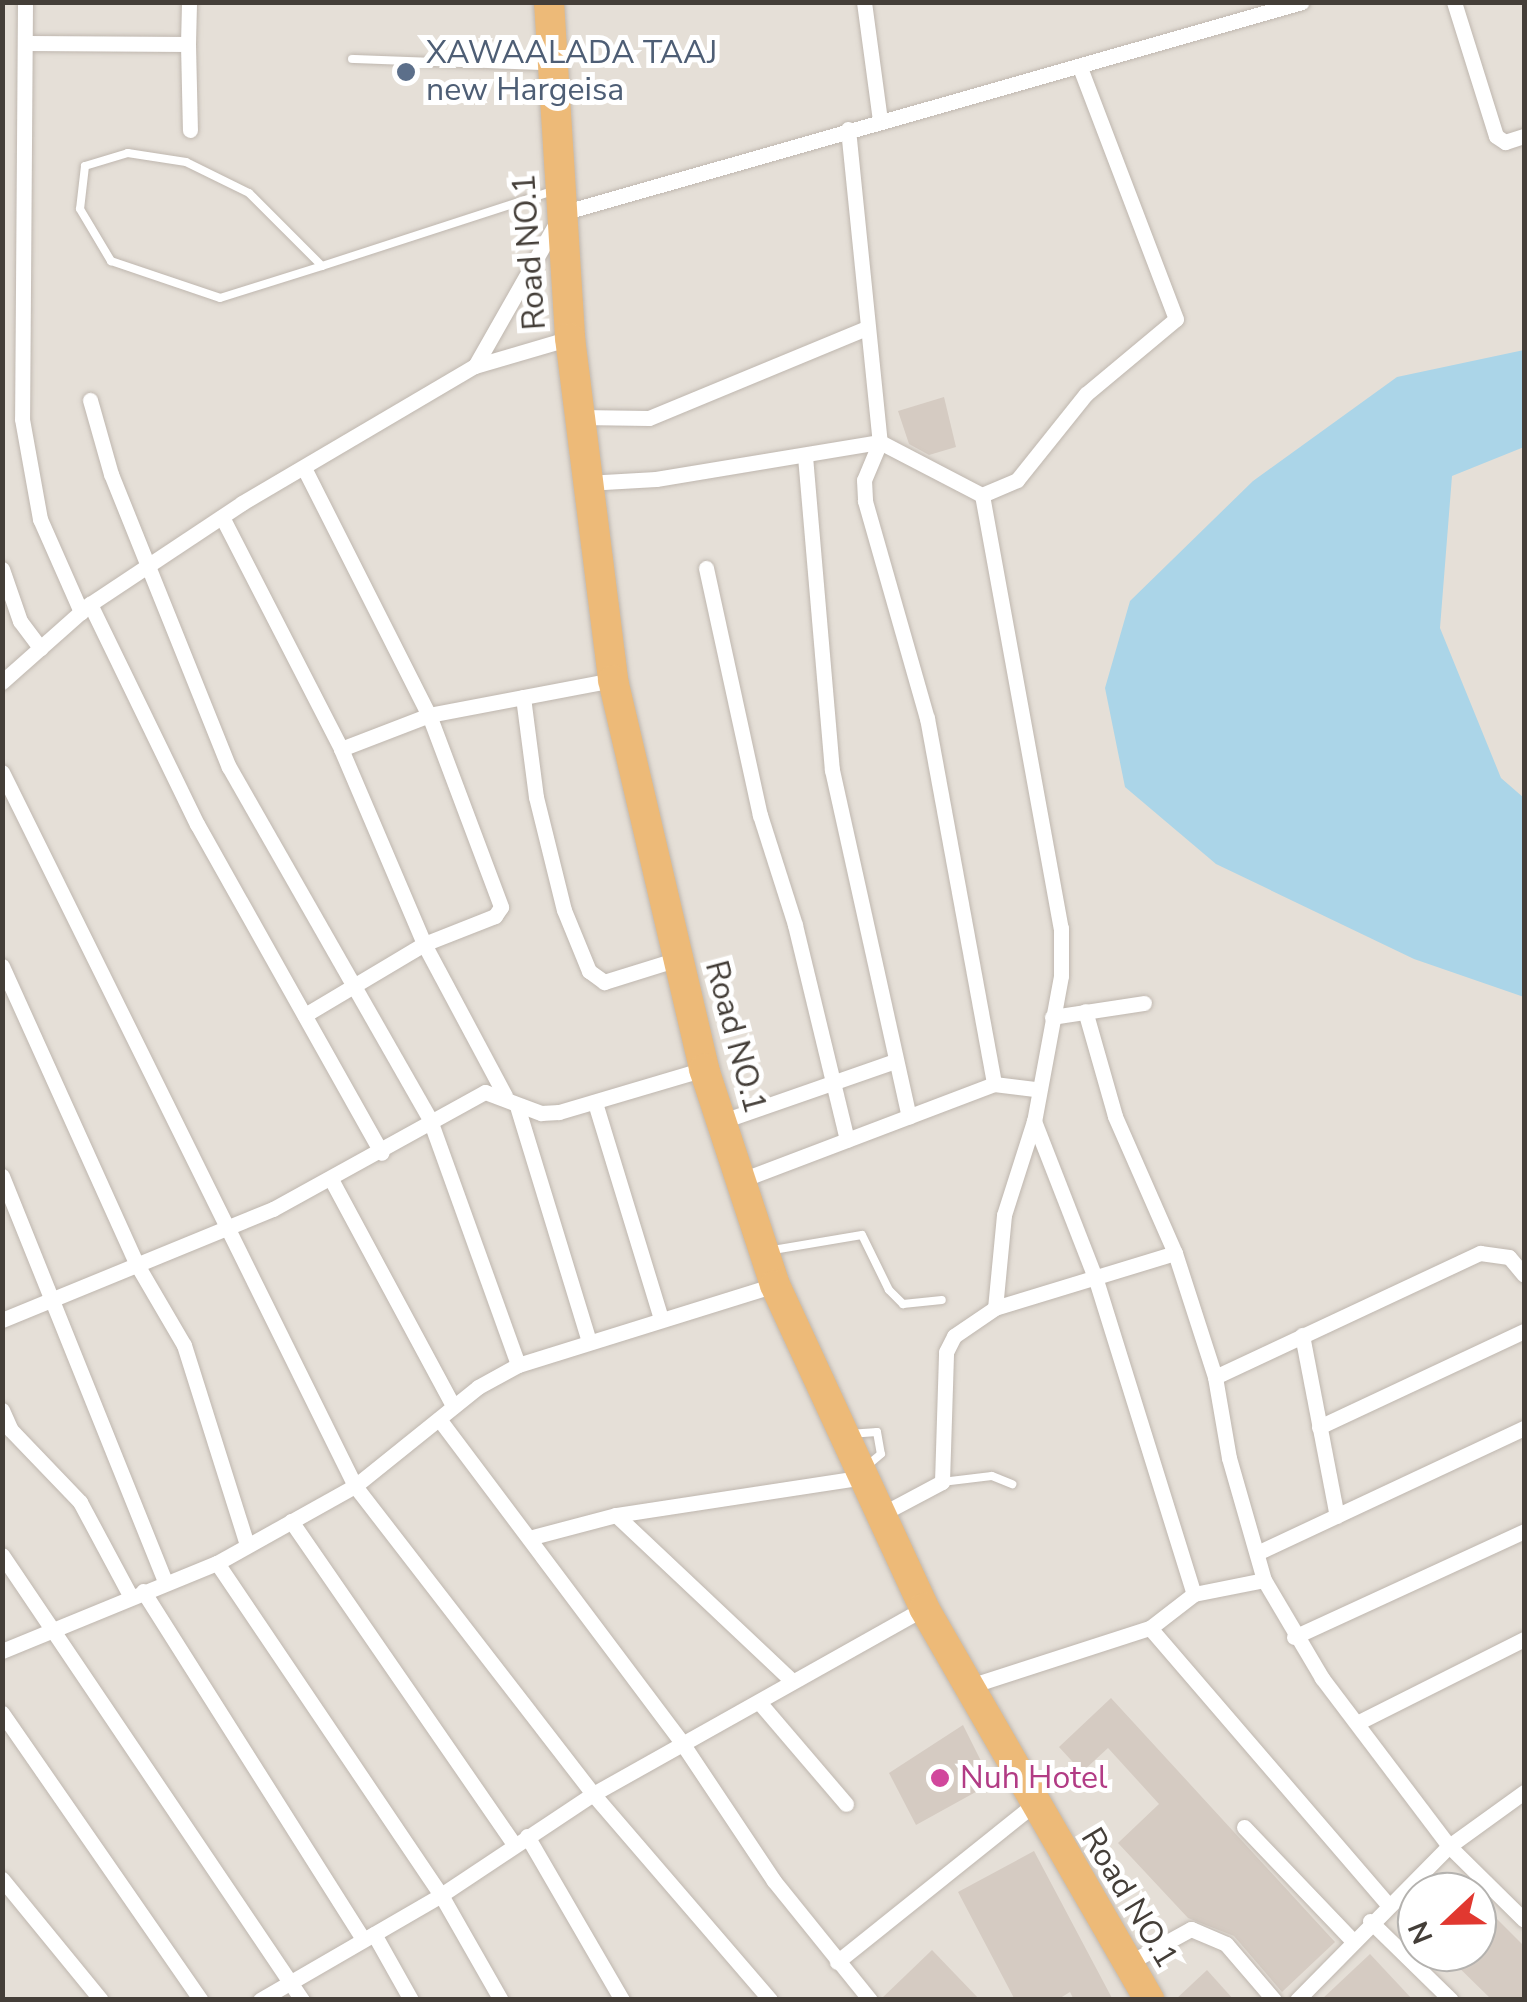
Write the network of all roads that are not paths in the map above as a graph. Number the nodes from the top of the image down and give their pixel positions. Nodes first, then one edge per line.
1 (26, 2) edge
2 (189, 2) edge
3 (549, 2) edge
4 (864, 2) edge
5 (1302, 2) edge
6 (1454, 2) edge
7 (28, 43) junction
8 (188, 44) junction
9 (352, 59) dead end
10 (553, 66) junction
11 (1080, 68) junction
12 (880, 120) junction
13 (848, 129) junction
14 (190, 130) dead end
15 (1524, 136) edge
16 (562, 201) junction
17 (322, 266) junction
18 (866, 328) junction
19 (570, 338) junction
20 (474, 366) junction
21 (90, 400) dead end
22 (578, 417) junction
23 (22, 419) junction
24 (2, 424) edge
25 (880, 442) junction
26 (804, 456) junction
27 (304, 468) junction
28 (586, 483) junction
29 (982, 495) junction
30 (222, 517) junction
31 (148, 562) junction
32 (706, 568) dead end
33 (2, 569) edge
34 (86, 608) junction
35 (40, 648) junction
36 (4, 677) edge
37 (613, 680) junction
38 (523, 697) junction
39 (429, 715) junction
40 (341, 749) junction
41 (2, 772) edge
42 (424, 944) junction
43 (678, 960) junction
44 (2, 966) edge
45 (353, 986) junction
46 (1144, 1002) dead end
47 (1085, 1011) junction
48 (305, 1015) junction
49 (1052, 1017) junction
50 (895, 1062) junction
51 (704, 1069) junction
52 (833, 1083) junction
53 (994, 1084) junction
54 (1035, 1090) junction
55 (511, 1101) junction
56 (596, 1106) junction
57 (909, 1117) junction
58 (430, 1120) junction
59 (1034, 1121) junction
60 (720, 1122) junction
61 (847, 1140) junction
62 (382, 1153) junction
63 (2, 1176) edge
64 (332, 1181) junction
65 (739, 1181) junction
66 (226, 1228) junction
67 (764, 1252) junction
68 (1175, 1253) junction
69 (136, 1262) junction
70 (1524, 1275) edge
71 (1096, 1280) junction
72 (775, 1285) junction
73 (55, 1299) junction
74 (942, 1300) dead end
75 (995, 1308) junction
76 (661, 1319) junction
77 (2, 1320) edge
78 (1524, 1330) edge
79 (1302, 1335) junction
80 (589, 1342) junction
81 (518, 1365) junction
82 (1216, 1377) junction
83 (452, 1406) junction
84 (2, 1410) edge
85 (439, 1419) junction
86 (1318, 1427) junction
87 (1524, 1428) edge
88 (861, 1474) junction
89 (942, 1482) junction
90 (1012, 1484) dead end
91 (355, 1486) junction
92 (616, 1515) junction
93 (880, 1515) junction
94 (1337, 1516) junction
95 (292, 1521) junction
96 (1524, 1531) edge
97 (529, 1538) junction
98 (247, 1545) junction
99 (1257, 1553) junction
100 (2, 1556) edge
101 (217, 1562) junction
102 (1264, 1580) junction
103 (166, 1583) junction
104 (137, 1594) junction
105 (1194, 1594) junction
106 (924, 1608) junction
107 (1150, 1628) junction
108 (50, 1632) junction
109 (1294, 1637) junction
110 (1524, 1639) edge
111 (2, 1650) edge
112 (792, 1681) junction
113 (967, 1686) junction
114 (760, 1702) junction
115 (2, 1713) edge
116 (1357, 1724) junction
117 (682, 1743) junction
118 (1524, 1792) edge
119 (593, 1794) junction
120 (846, 1804) dead end
121 (1033, 1804) junction
122 (1244, 1827) dead end
123 (521, 1840) junction
124 (1449, 1846) junction
125 (2, 1880) edge
126 (441, 1894) junction
127 (1388, 1905) junction
128 (1524, 1920) edge
129 (1370, 1921) junction
130 (369, 1936) junction
131 (1352, 1940) junction
132 (837, 1962) junction
133 (1127, 1964) junction
134 (290, 1982) junction
135 (764, 1997) edge
136 (1145, 1998) edge
137 (102, 2000) edge
138 (201, 2000) edge
139 (260, 2000) edge
140 (302, 2000) edge
141 (411, 2000) edge
142 (501, 2000) edge
143 (622, 2000) edge
144 (870, 2000) edge
145 (1274, 2000) edge
146 (1298, 2000) edge
147 (1451, 2000) edge

1 - 7 street
2 - 8 street
3 - 10 highway, Road NO.1
4 - 12 street
5 - 11 street
6 - 15 street
7 - 8 street
7 - 23 street
8 - 14 street
9 - 10 lane
10 - 16 highway, Road NO.1
11 - 12 street
11 - 29 street
12 - 13 street
13 - 16 street
13 - 18 street
16 - 17 lane
16 - 19 highway, Road NO.1
16 - 20 street
17 - 17 lane
18 - 22 street
18 - 25 street
19 - 20 street
19 - 22 highway, Road NO.1
20 - 27 street
21 - 31 street
22 - 28 highway, Road NO.1
23 - 24 street
23 - 34 street
25 - 26 street
25 - 29 street
25 - 53 street
26 - 28 street
26 - 50 street
27 - 30 street
27 - 39 street
28 - 37 highway, Road NO.1
29 - 49 street
30 - 31 street
30 - 40 street
31 - 34 street
31 - 45 street
32 - 52 street
33 - 35 street
34 - 35 street
34 - 48 street
35 - 36 street
37 - 38 street
37 - 43 highway, Road NO.1
38 - 39 street
38 - 43 street
39 - 40 street
39 - 42 street
40 - 42 street
41 - 66 street
42 - 45 street
42 - 55 street
43 - 51 highway, Road NO.1
44 - 69 street
45 - 48 street
45 - 58 street
46 - 47 street
47 - 49 street
47 - 68 street
48 - 62 street
49 - 54 street
50 - 52 street
50 - 57 street
51 - 56 street
51 - 60 highway, Road NO.1
52 - 60 street
52 - 61 street
53 - 54 street
53 - 57 street
54 - 59 street
55 - 56 street
55 - 58 street
55 - 80 street
56 - 76 street
57 - 61 street
58 - 62 street
58 - 81 street
59 - 71 street
59 - 75 street
60 - 65 highway, Road NO.1
61 - 65 street
62 - 64 street
63 - 73 street
64 - 66 street
64 - 83 street
65 - 67 highway, Road NO.1
66 - 69 street
66 - 91 street
67 - 72 highway, Road NO.1
67 - 74 lane
68 - 71 street
68 - 82 street
69 - 73 street
69 - 98 street
70 - 79 street
71 - 75 street
71 - 105 street
72 - 76 street
72 - 88 highway, Road NO.1
73 - 77 street
73 - 103 street
75 - 89 street
76 - 80 street
78 - 86 street
79 - 82 street
79 - 86 street
80 - 81 street
81 - 83 street
82 - 99 street
83 - 85 street
84 - 104 street
85 - 91 street
85 - 97 street
86 - 94 street
87 - 94 street
88 - 92 street
88 - 93 highway, Road NO.1
89 - 90 lane
89 - 93 street
91 - 95 street
91 - 119 street
92 - 97 street
92 - 112 street
93 - 106 highway, Road NO.1
94 - 99 street
95 - 98 street
95 - 123 street
96 - 109 street
97 - 117 street
98 - 101 street
99 - 102 street
100 - 108 street
101 - 103 street
101 - 126 street
102 - 105 street
102 - 109 street
103 - 104 street
104 - 108 street
104 - 130 street
105 - 107 street
106 - 112 street
106 - 113 highway, Road NO.1
107 - 113 street
107 - 127 street
108 - 111 street
108 - 134 street
109 - 116 street
110 - 116 street
112 - 114 street
113 - 121 highway, Road NO.1
114 - 117 street
114 - 120 street
115 - 138 street
116 - 124 street
117 - 119 street
117 - 132 street
118 - 124 street
119 - 123 street
119 - 135 street
121 - 132 street
121 - 133 highway, Road NO.1
122 - 131 street
123 - 126 street
123 - 143 street
124 - 127 street
124 - 128 street
125 - 137 street
126 - 130 street
126 - 142 street
127 - 129 street
129 - 131 street
129 - 147 street
130 - 134 street
130 - 141 street
131 - 146 street
132 - 144 street
133 - 136 highway, Road NO.1
133 - 145 street
134 - 139 street
134 - 140 street

